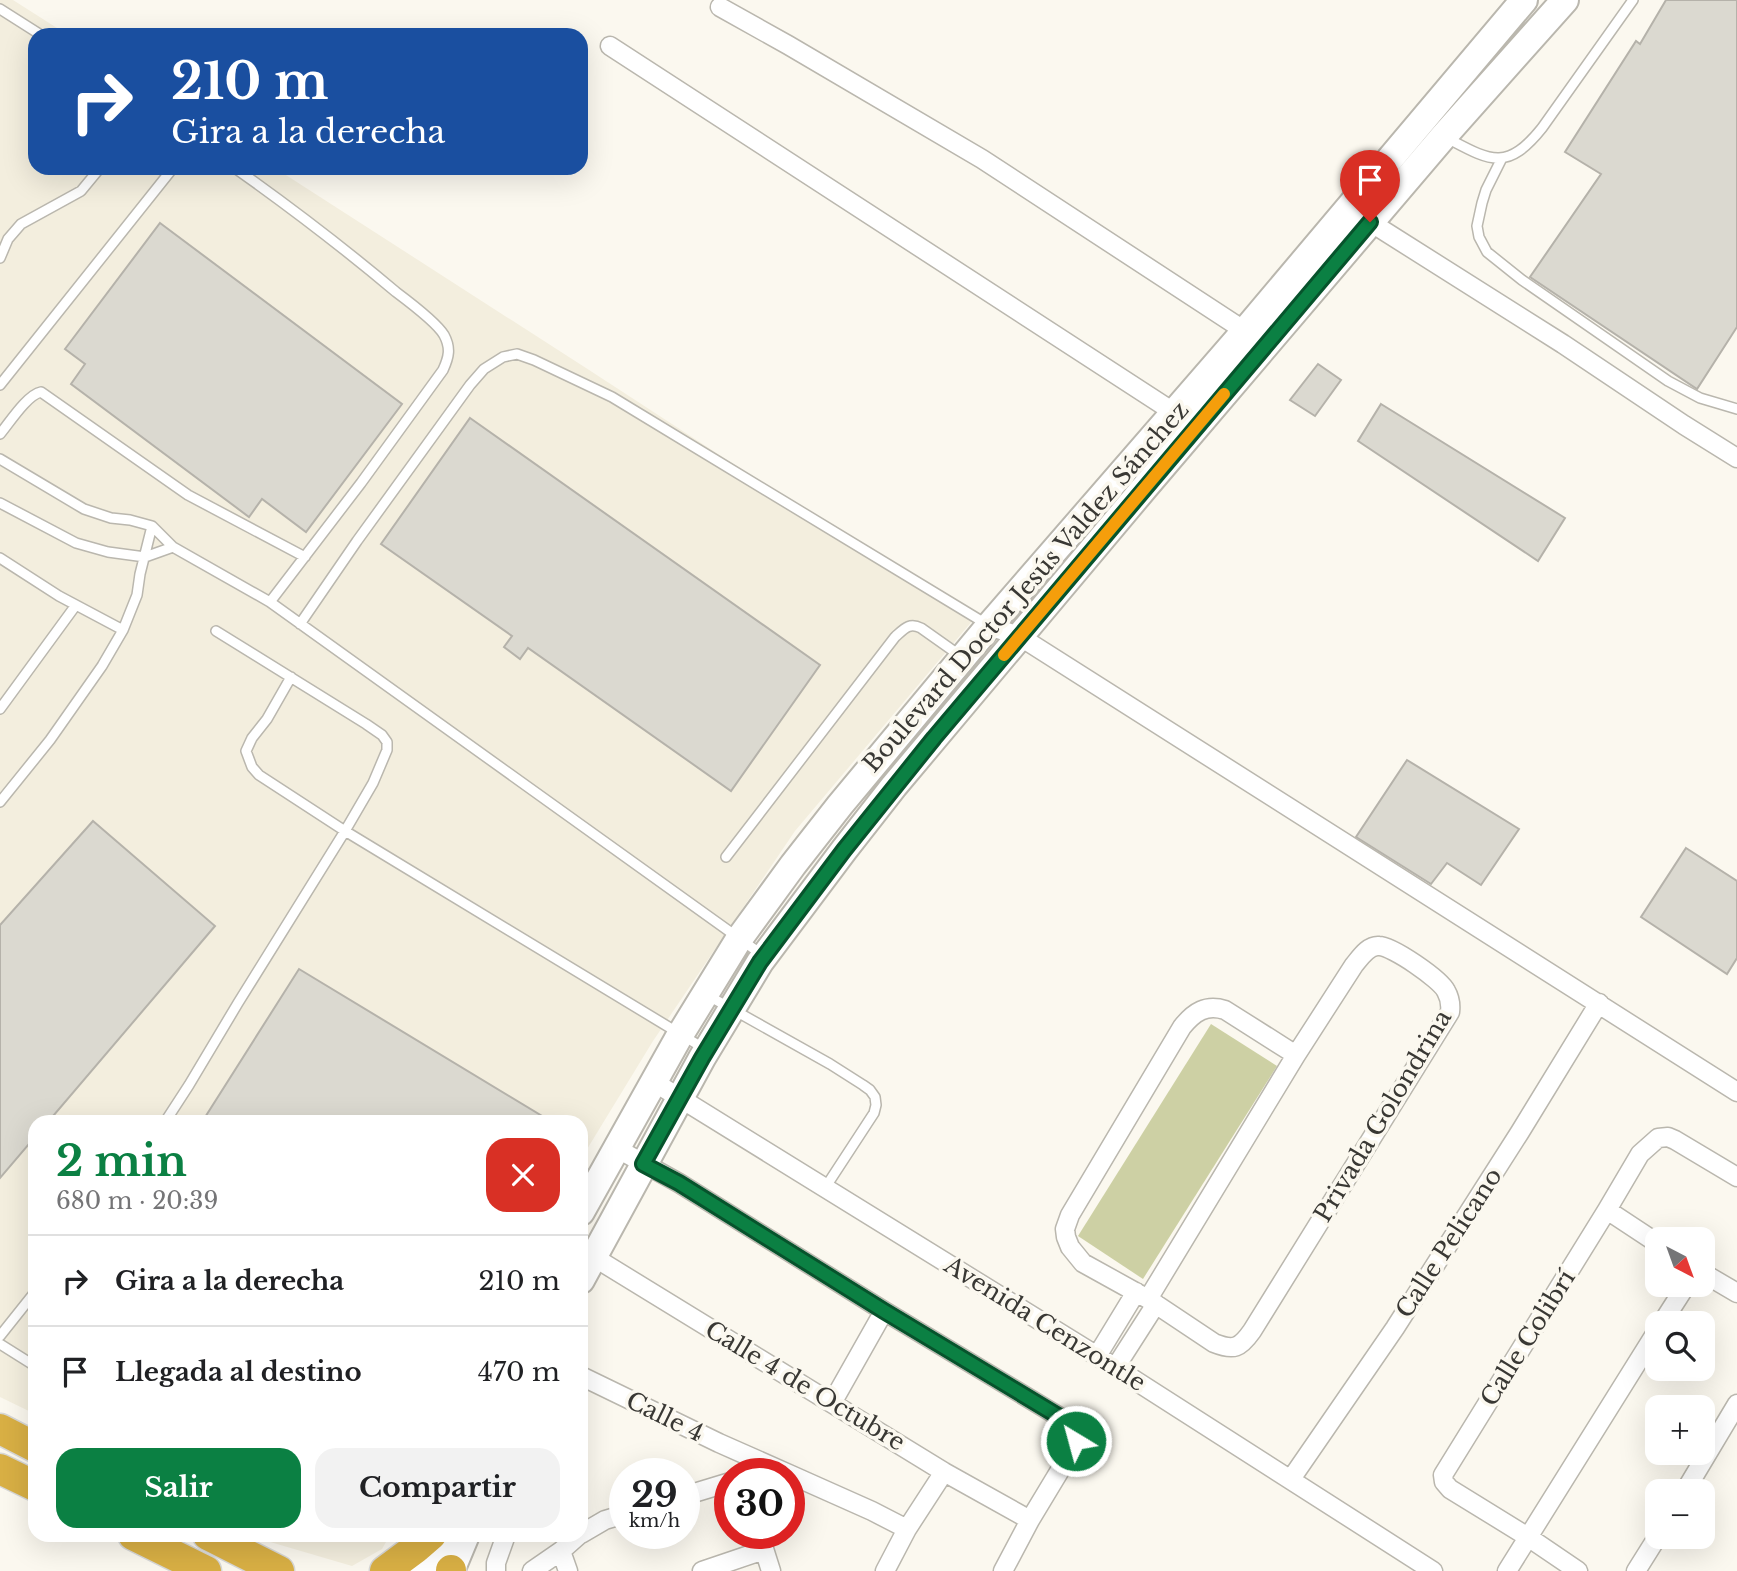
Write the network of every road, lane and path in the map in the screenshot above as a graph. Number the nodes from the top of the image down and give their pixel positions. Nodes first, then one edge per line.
1 (1524, 0) edge
2 (1565, 0) edge
3 (1633, 0) edge
4 (720, 7) dead end
5 (0, 9) edge
6 (30, 28) edge
7 (610, 46) dead end
8 (1443, 137) junction
9 (1502, 158) junction
10 (95, 175) edge
11 (167, 175) edge
12 (244, 175) edge
13 (1370, 222) junction
14 (0, 258) edge
15 (1245, 331) junction
16 (0, 385) edge
17 (1737, 410) edge
18 (1175, 413) junction
19 (0, 434) edge
20 (1737, 458) edge
21 (0, 459) edge
22 (0, 503) edge
23 (152, 526) junction
24 (173, 547) junction
25 (145, 557) junction
26 (304, 557) junction
27 (0, 558) edge
28 (270, 603) junction
29 (76, 605) junction
30 (300, 624) junction
31 (989, 626) junction
32 (123, 630) junction
33 (216, 631) dead end
34 (1019, 636) junction
35 (963, 658) junction
36 (291, 677) junction
37 (0, 709) edge
38 (0, 802) edge
39 (345, 831) junction
40 (726, 857) dead end
41 (739, 939) junction
42 (765, 956) junction
43 (705, 994) junction
44 (1599, 1003) junction
45 (732, 1010) junction
46 (680, 1035) junction
47 (707, 1050) junction
48 (1296, 1055) junction
49 (654, 1082) junction
50 (1737, 1092) edge
51 (681, 1098) junction
52 (170, 1115) edge
53 (616, 1148) junction
54 (643, 1164) junction
55 (1737, 1177) edge
56 (825, 1188) junction
57 (588, 1199) edge
58 (1607, 1210) junction
59 (1645, 1235) edge
60 (588, 1257) edge
61 (588, 1264) edge
62 (1715, 1280) edge
63 (1737, 1293) edge
64 (1147, 1298) junction
65 (28, 1301) edge
66 (884, 1311) junction
67 (0, 1336) edge
68 (0, 1344) edge
69 (1645, 1350) edge
70 (1097, 1356) junction
71 (28, 1362) edge
72 (1115, 1368) junction
73 (588, 1379) edge
74 (832, 1403) junction
75 (1737, 1404) edge
76 (0, 1429) edge
77 (28, 1443) edge
78 (753, 1458) edge
79 (0, 1469) edge
80 (944, 1472) junction
81 (1291, 1479) junction
82 (1692, 1479) edge
83 (805, 1481) edge
84 (28, 1483) edge
85 (609, 1519) edge
86 (1030, 1520) junction
87 (907, 1529) junction
88 (588, 1530) edge
89 (1528, 1537) junction
90 (147, 1542) edge
91 (222, 1542) edge
92 (423, 1542) edge
93 (440, 1542) edge
94 (462, 1542) edge
95 (504, 1542) edge
96 (571, 1542) edge
97 (746, 1549) edge
98 (764, 1549) edge
99 (1650, 1549) edge
100 (561, 1551) junction
101 (206, 1571) edge
102 (279, 1571) edge
103 (385, 1571) edge
104 (444, 1571) edge
105 (496, 1571) edge
106 (531, 1571) edge
107 (568, 1571) edge
108 (702, 1571) edge
109 (771, 1571) edge
110 (885, 1571) edge
111 (1003, 1571) edge
112 (1433, 1571) edge
113 (1507, 1571) edge
114 (1578, 1571) edge
115 (1636, 1571) edge

1 - 15 main road, Boulevard Doctor Jesús Valdez Sánchez
2 - 8 main road, Boulevard Doctor Jesús Valdez Sánchez
3 - 9 lane
4 - 15 street
5 - 6 lane
7 - 18 street
8 - 9 lane
8 - 13 main road, Boulevard Doctor Jesús Valdez Sánchez
9 - 17 lane
10 - 14 lane
11 - 16 lane
12 - 26 lane
13 - 20 street
13 - 34 main road, Boulevard Doctor Jesús Valdez Sánchez
15 - 18 main road, Boulevard Doctor Jesús Valdez Sánchez
18 - 31 main road, Boulevard Doctor Jesús Valdez Sánchez
19 - 26 lane
21 - 23 lane
22 - 25 lane
23 - 24 lane
23 - 25 lane
24 - 25 lane
24 - 28 lane
25 - 32 lane
26 - 28 lane
27 - 29 lane
28 - 30 lane
29 - 32 lane
29 - 37 lane
30 - 31 lane
30 - 41 lane
31 - 34 street
31 - 35 main road, Boulevard Doctor Jesús Valdez Sánchez
32 - 38 lane
33 - 36 lane
34 - 42 main road, Boulevard Doctor Jesús Valdez Sánchez
34 - 44 street
35 - 40 lane
35 - 41 main road, Boulevard Doctor Jesús Valdez Sánchez
36 - 39 lane
36 - 39 lane
39 - 46 lane
39 - 52 lane
41 - 42 lane
41 - 43 main road, Boulevard Doctor Jesús Valdez Sánchez
42 - 45 main road, Boulevard Doctor Jesús Valdez Sánchez
43 - 45 lane
43 - 46 main road, Boulevard Doctor Jesús Valdez Sánchez
44 - 50 street
44 - 81 street, Calle Pelicano
45 - 47 main road, Boulevard Doctor Jesús Valdez Sánchez
45 - 56 lane
46 - 47 lane
46 - 49 main road, Boulevard Doctor Jesús Valdez Sánchez
47 - 51 main road, Boulevard Doctor Jesús Valdez Sánchez
48 - 64 street, Privada Golondrina
48 - 64 street, Privada Golondrina
48 - 64 street, Privada Golondrina
49 - 51 street, Avenida Cenzontle
49 - 53 main road, Boulevard Doctor Jesús Valdez Sánchez
51 - 54 main road, Boulevard Doctor Jesús Valdez Sánchez
51 - 56 street, Avenida Cenzontle
53 - 54 street
53 - 57 main road, Boulevard Doctor Jesús Valdez Sánchez
54 - 60 main road, Boulevard Doctor Jesús Valdez Sánchez
54 - 66 street
55 - 58 street, Calle Colibrí
56 - 70 street, Avenida Cenzontle
58 - 59 street
58 - 89 street, Calle Colibrí
61 - 74 street, Calle 4 de Octubre
62 - 63 street
64 - 70 street, Privada Golondrina
64 - 72 street, Privada Golondrina
65 - 67 lane
66 - 74 street
66 - 86 street
68 - 71 lane
69 - 89 street
70 - 72 street, Avenida Cenzontle
72 - 81 street, Avenida Cenzontle
73 - 78 street, Calle 4
74 - 80 street, Calle 4 de Octubre
75 - 82 street
76 - 77 highway
79 - 84 highway
80 - 86 street, Calle 4 de Octubre
80 - 87 street
81 - 112 street, Avenida Cenzontle
83 - 87 street, Calle 4
85 - 88 street
86 - 111 street
87 - 110 street
89 - 113 street
89 - 114 street, Calle Colibrí
90 - 101 highway
91 - 102 highway
92 - 103 highway
93 - 104 main road
94 - 104 main road
95 - 105 street
96 - 100 street
97 - 108 street
98 - 109 street
99 - 115 street
100 - 106 street
100 - 107 street

